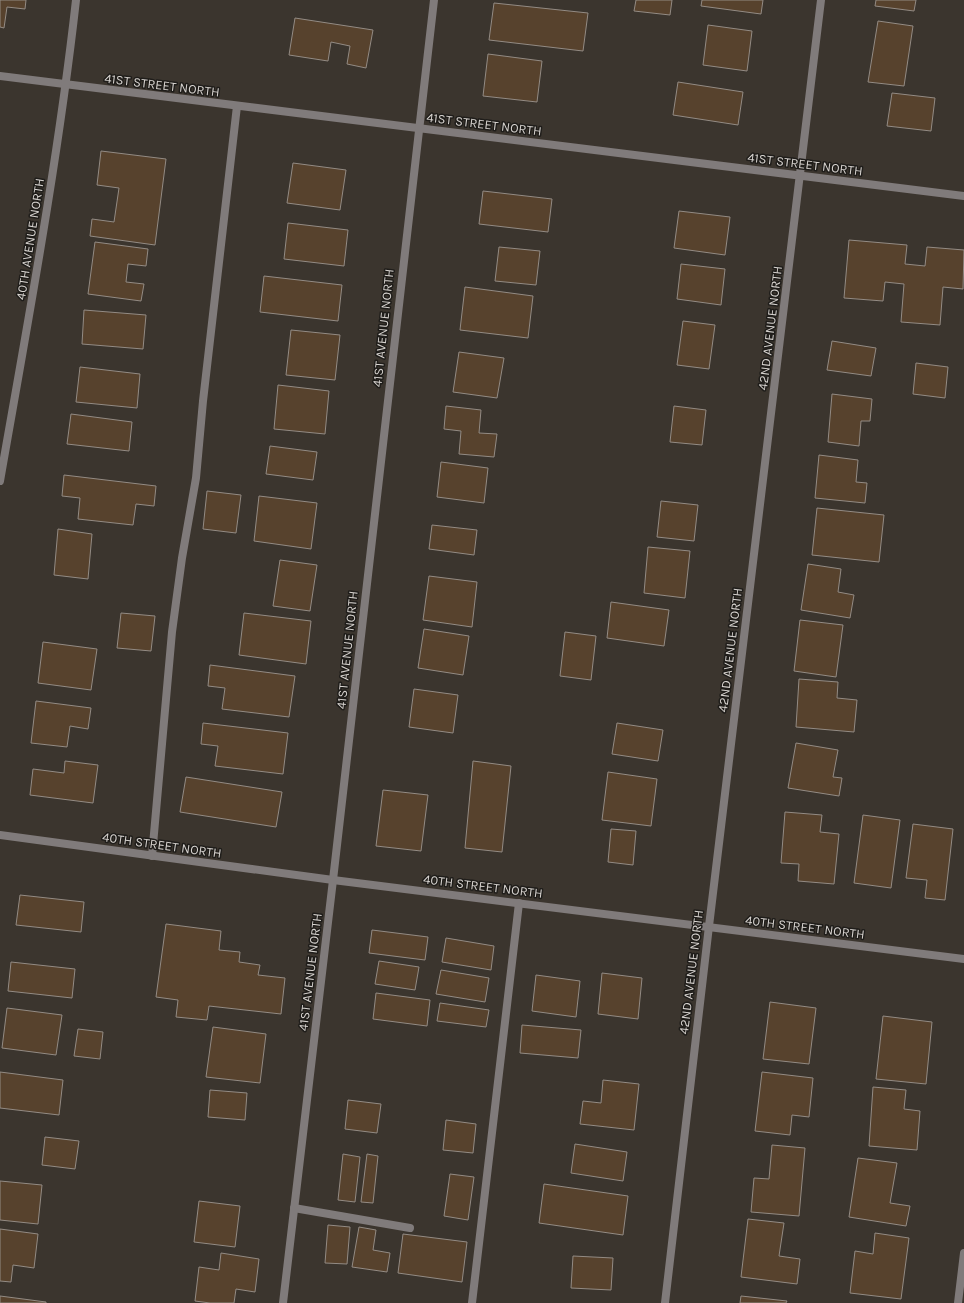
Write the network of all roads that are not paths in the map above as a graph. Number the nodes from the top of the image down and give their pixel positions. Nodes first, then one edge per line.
1 (76, 0) edge
2 (434, 0) edge
3 (820, 0) edge
4 (0, 76) edge
5 (66, 85) junction
6 (237, 106) junction
7 (418, 127) junction
8 (800, 176) junction
9 (964, 196) edge
10 (0, 481) edge
11 (0, 835) edge
12 (152, 856) junction
13 (333, 880) junction
14 (519, 903) junction
15 (708, 926) junction
16 (964, 960) edge
17 (294, 1208) junction
18 (410, 1228) dead end
19 (964, 1253) edge
20 (283, 1303) edge
21 (472, 1303) edge
22 (665, 1303) edge
23 (958, 1303) edge

1 - 5 street, 40TH AVENUE NORTH
2 - 7 street, 41ST AVENUE NORTH
3 - 8 street, 42ND AVENUE NORTH
4 - 5 street, 41ST STREET NORTH
5 - 6 street, 41ST STREET NORTH
5 - 10 street, 40TH AVENUE NORTH
6 - 7 street, 41ST STREET NORTH
6 - 12 street
7 - 8 street, 41ST STREET NORTH
7 - 13 street, 41ST AVENUE NORTH
8 - 9 street, 41ST STREET NORTH
8 - 15 street, 42ND AVENUE NORTH
11 - 12 street, 40TH STREET NORTH
12 - 13 street, 40TH STREET NORTH
13 - 14 street, 40TH STREET NORTH
13 - 17 street, 41ST AVENUE NORTH
14 - 15 street, 40TH STREET NORTH
14 - 21 street
15 - 16 street, 40TH STREET NORTH
15 - 22 street, 42ND AVENUE NORTH
17 - 18 street
17 - 20 street, 41ST AVENUE NORTH
19 - 23 street

